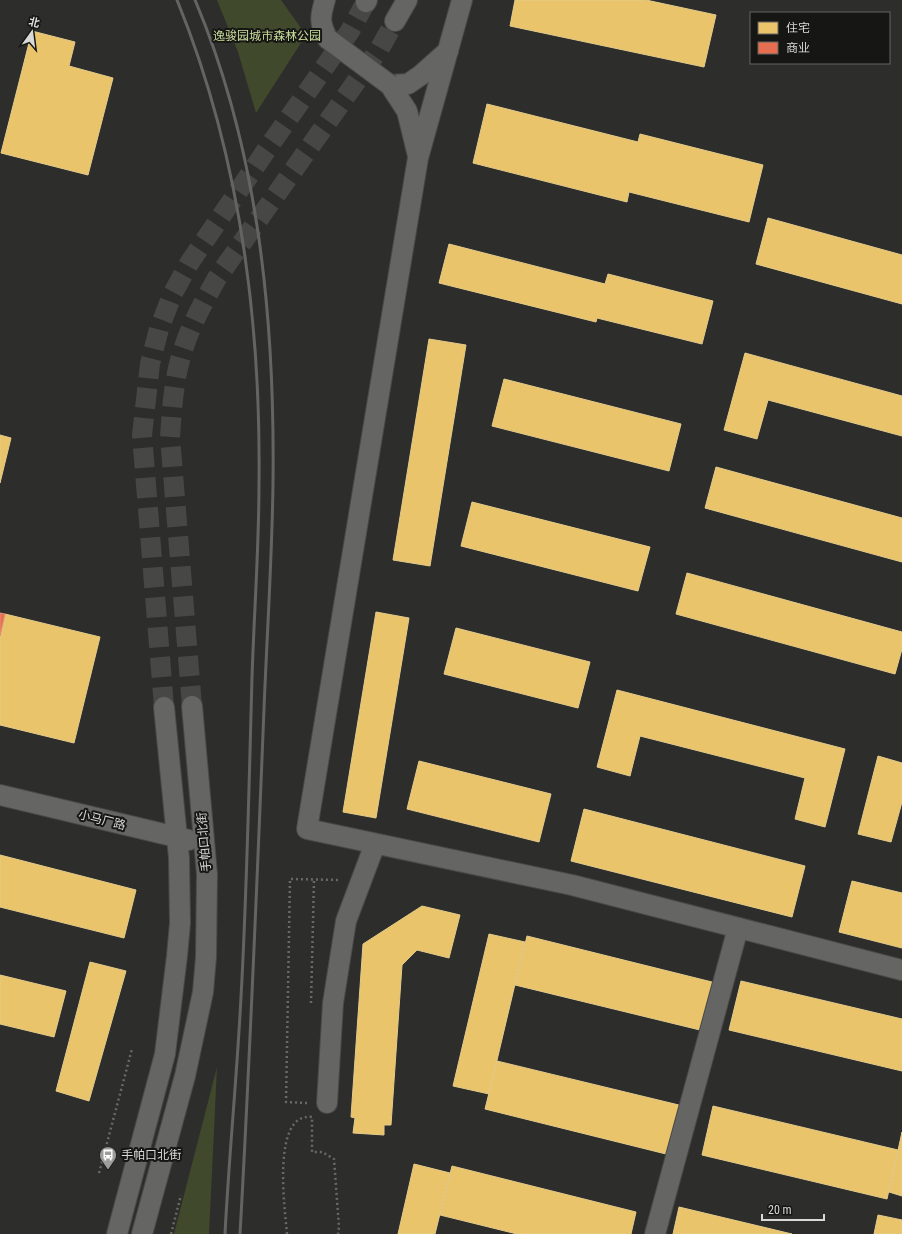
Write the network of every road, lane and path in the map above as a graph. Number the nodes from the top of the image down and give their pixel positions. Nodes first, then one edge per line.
1 (325, 0) edge
2 (407, 0) edge
3 (462, 0) edge
4 (395, 22) tunnel mouth
5 (448, 51) junction
6 (390, 85) junction
7 (418, 158) junction
8 (192, 706) tunnel mouth
9 (164, 707) tunnel mouth
10 (0, 795) edge
11 (176, 838) junction
12 (204, 842) junction
13 (375, 844) junction
14 (314, 880) junction
15 (361, 880) junction
16 (738, 928) junction
17 (902, 970) edge
18 (311, 1007) dead end
19 (132, 1049) dead end
20 (318, 1103) joint
21 (99, 1173) dead end
22 (182, 1195) dead end
23 (117, 1234) edge
24 (142, 1234) edge
25 (171, 1234) edge
26 (286, 1234) edge
27 (338, 1234) edge
28 (655, 1234) edge

1 - 6 street, bridge
2 - 4 street
3 - 5 street
5 - 6 street
5 - 7 street
6 - 7 street
7 - 13 street
8 - 12 street, 手帕口北街
9 - 11 street
10 - 11 street, 小马厂路
11 - 12 street, 小马厂路
11 - 23 street
12 - 24 street, 手帕口北街
13 - 15 street
13 - 16 street
14 - 15 path
14 - 18 path
14 - 20 path
15 - 20 street
16 - 17 street
16 - 28 street
19 - 21 path
22 - 25 path
26 - 27 path

